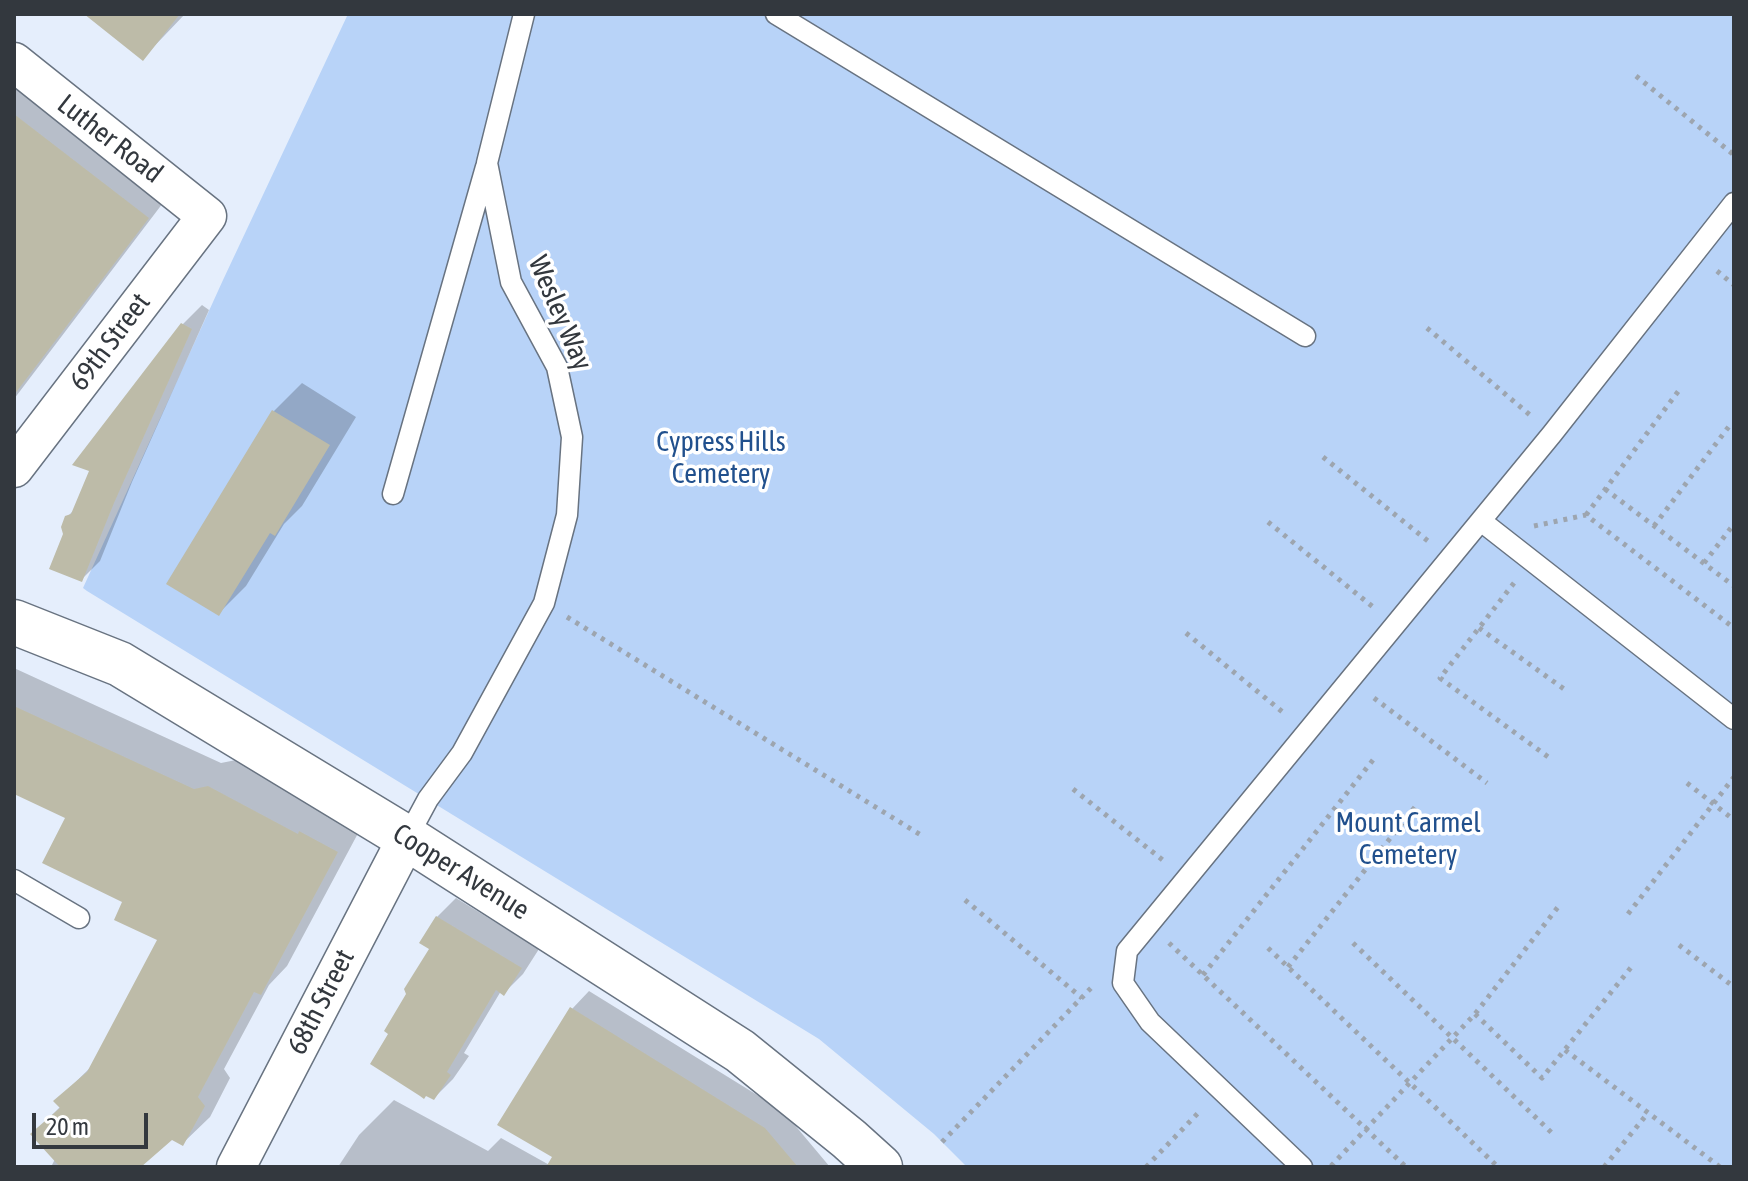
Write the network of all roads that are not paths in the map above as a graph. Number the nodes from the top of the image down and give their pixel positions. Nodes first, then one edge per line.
1 (524, 14) edge
2 (776, 14) edge
3 (14, 62) edge
4 (487, 163) junction
5 (1734, 203) edge
6 (207, 216) joint
7 (1305, 336) dead end
8 (14, 468) edge
9 (393, 494) dead end
10 (1481, 521) junction
11 (14, 622) edge
12 (1734, 719) edge
13 (407, 838) junction
14 (14, 880) edge
15 (79, 918) dead end
16 (236, 1167) edge
17 (880, 1167) edge
18 (1302, 1167) edge

1 - 4 lane, Wesley Way
2 - 7 lane
3 - 6 street, Luther Road
4 - 9 lane
4 - 13 lane, Wesley Way
5 - 10 lane
6 - 8 street, 69th Street
10 - 12 lane
10 - 18 lane
11 - 13 main road, Cooper Avenue
13 - 16 street, 68th Street
13 - 17 main road, Cooper Avenue
14 - 15 lane

